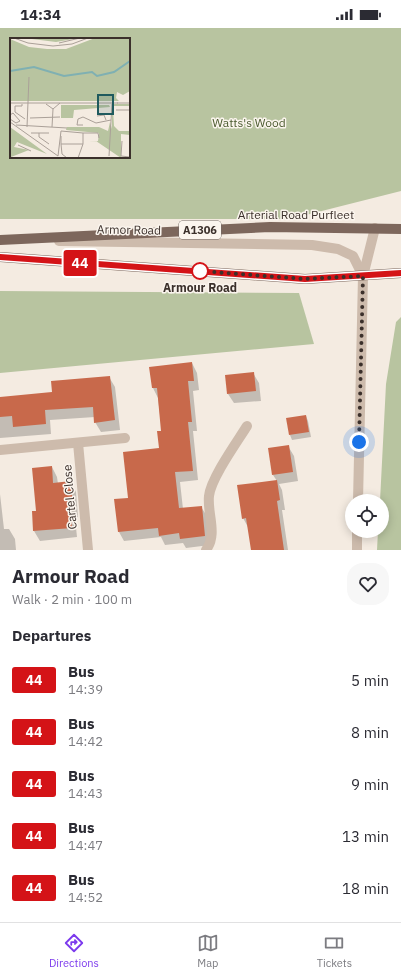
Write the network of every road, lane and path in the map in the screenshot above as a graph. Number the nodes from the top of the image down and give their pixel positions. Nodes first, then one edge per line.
1 (375, 228) junction
2 (401, 228) edge
3 (0, 240) edge
4 (0, 257) edge
5 (401, 273) edge
6 (363, 276) junction
7 (247, 426) dead end
8 (125, 438) dead end
9 (78, 443) junction
10 (0, 450) edge
11 (358, 494) edge
12 (357, 538) edge
13 (88, 550) edge
14 (206, 550) edge
15 (357, 550) edge

1 - 2 main road, Arterial Road Purfleet / A1306
1 - 3 main road, Arterial Road Purfleet / A1306
1 - 6 street, Armor Road
3 - 6 street, Armor Road
4 - 6 main road
5 - 6 main road
6 - 11 street, Armor Road
7 - 14 street
8 - 9 street
9 - 10 street
9 - 13 street, Cartel Close
12 - 15 street

